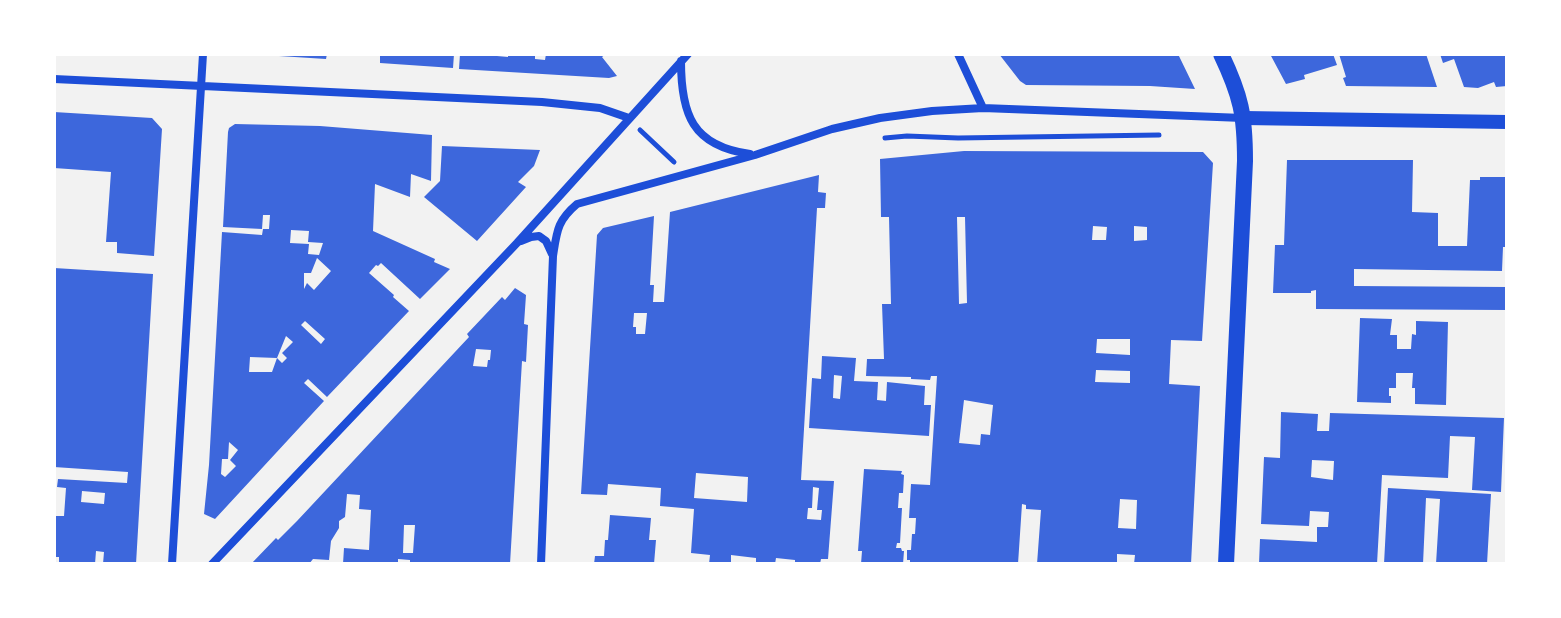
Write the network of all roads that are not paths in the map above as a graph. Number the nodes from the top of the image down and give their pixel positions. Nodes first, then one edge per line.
1 (203, 54) edge
2 (958, 54) edge
3 (1221, 54) edge
4 (684, 58) edge
5 (54, 79) edge
6 (201, 86) junction
7 (983, 108) junction
8 (629, 118) junction
9 (1244, 118) junction
10 (1507, 122) edge
11 (755, 155) junction
12 (517, 243) junction
13 (553, 256) junction
14 (172, 564) edge
15 (212, 564) edge
16 (541, 564) edge
17 (1226, 564) edge

1 - 6 street
2 - 7 street
3 - 9 main road
4 - 8 street
4 - 11 street
5 - 6 street
6 - 8 street
6 - 14 street
7 - 9 street
7 - 11 street
8 - 12 street
9 - 10 street
9 - 17 main road
11 - 13 street
12 - 13 street
12 - 15 street
13 - 16 street

